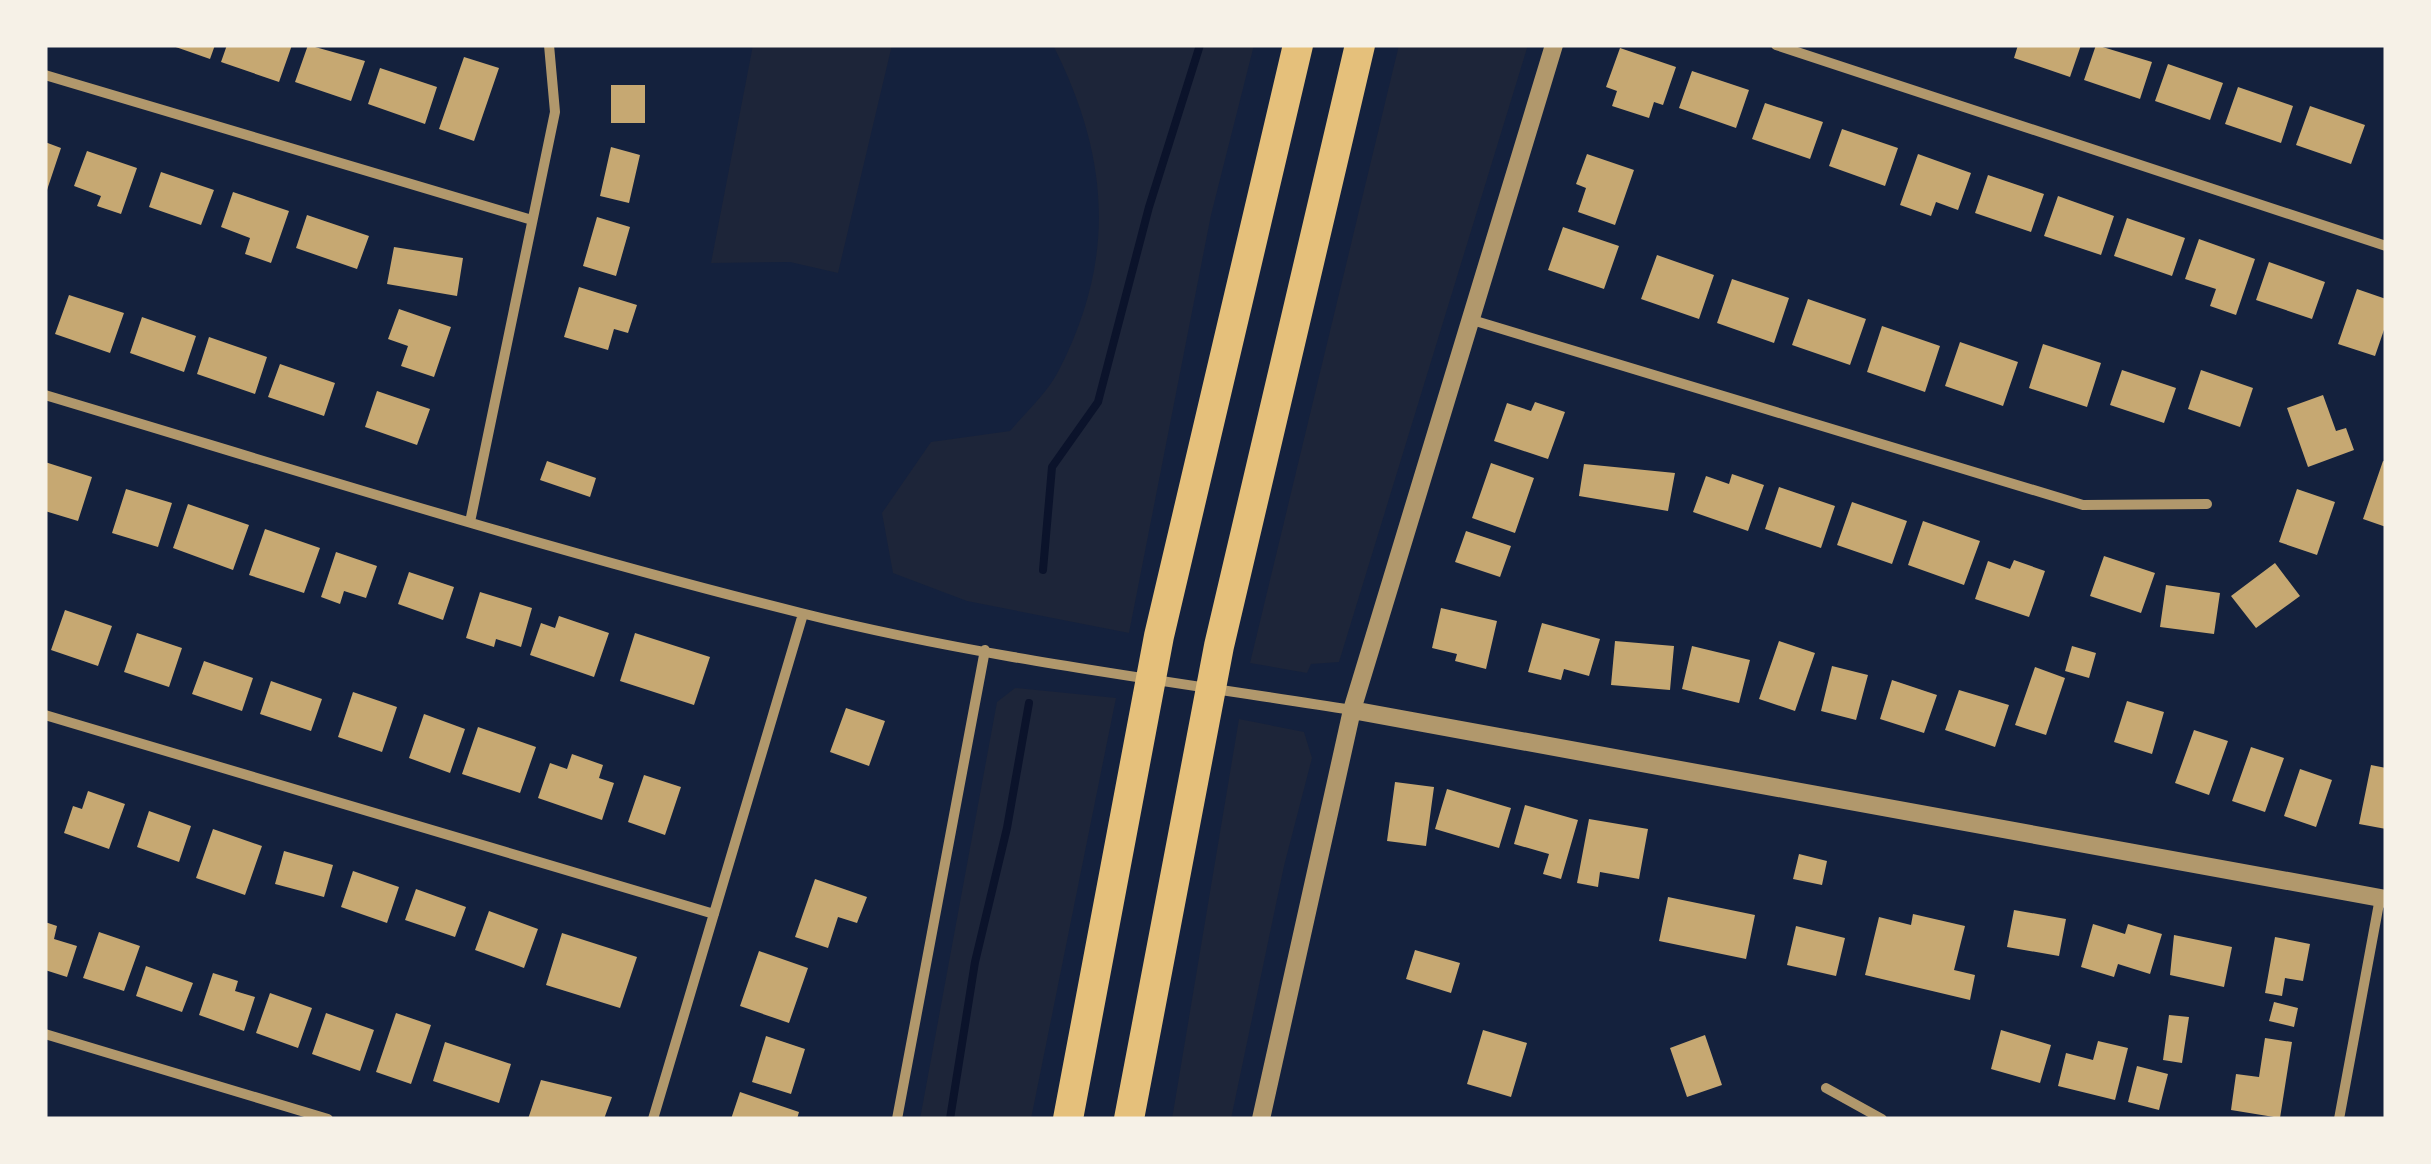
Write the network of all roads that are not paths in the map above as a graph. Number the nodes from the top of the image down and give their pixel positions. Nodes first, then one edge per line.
1 (549, 45) edge
2 (1298, 45) edge
3 (1360, 45) edge
4 (1554, 45) edge
5 (1776, 45) edge
6 (45, 75) edge
7 (532, 220) junction
8 (2386, 246) edge
9 (1468, 319) junction
10 (45, 395) edge
11 (2208, 504) dead end
12 (470, 522) junction
13 (803, 614) junction
14 (984, 650) junction
15 (1145, 691) junction
16 (1352, 710) junction
17 (45, 715) edge
18 (2383, 899) edge
19 (714, 914) junction
20 (45, 1034) edge
21 (1826, 1088) dead end
22 (328, 1119) edge
23 (653, 1119) edge
24 (897, 1119) edge
25 (1068, 1119) edge
26 (1129, 1119) edge
27 (1261, 1119) edge
28 (1882, 1119) edge
29 (2339, 1119) edge

1 - 7 street
2 - 15 highway
3 - 26 highway
4 - 9 street
5 - 8 street
6 - 7 street
7 - 12 street
9 - 11 street
9 - 16 street
10 - 12 street
12 - 13 street
13 - 14 street
13 - 19 street
14 - 15 street
14 - 24 street
15 - 16 street
15 - 25 highway
16 - 18 street
16 - 27 street
17 - 19 street
18 - 29 street
19 - 23 street
20 - 22 street
21 - 28 street

